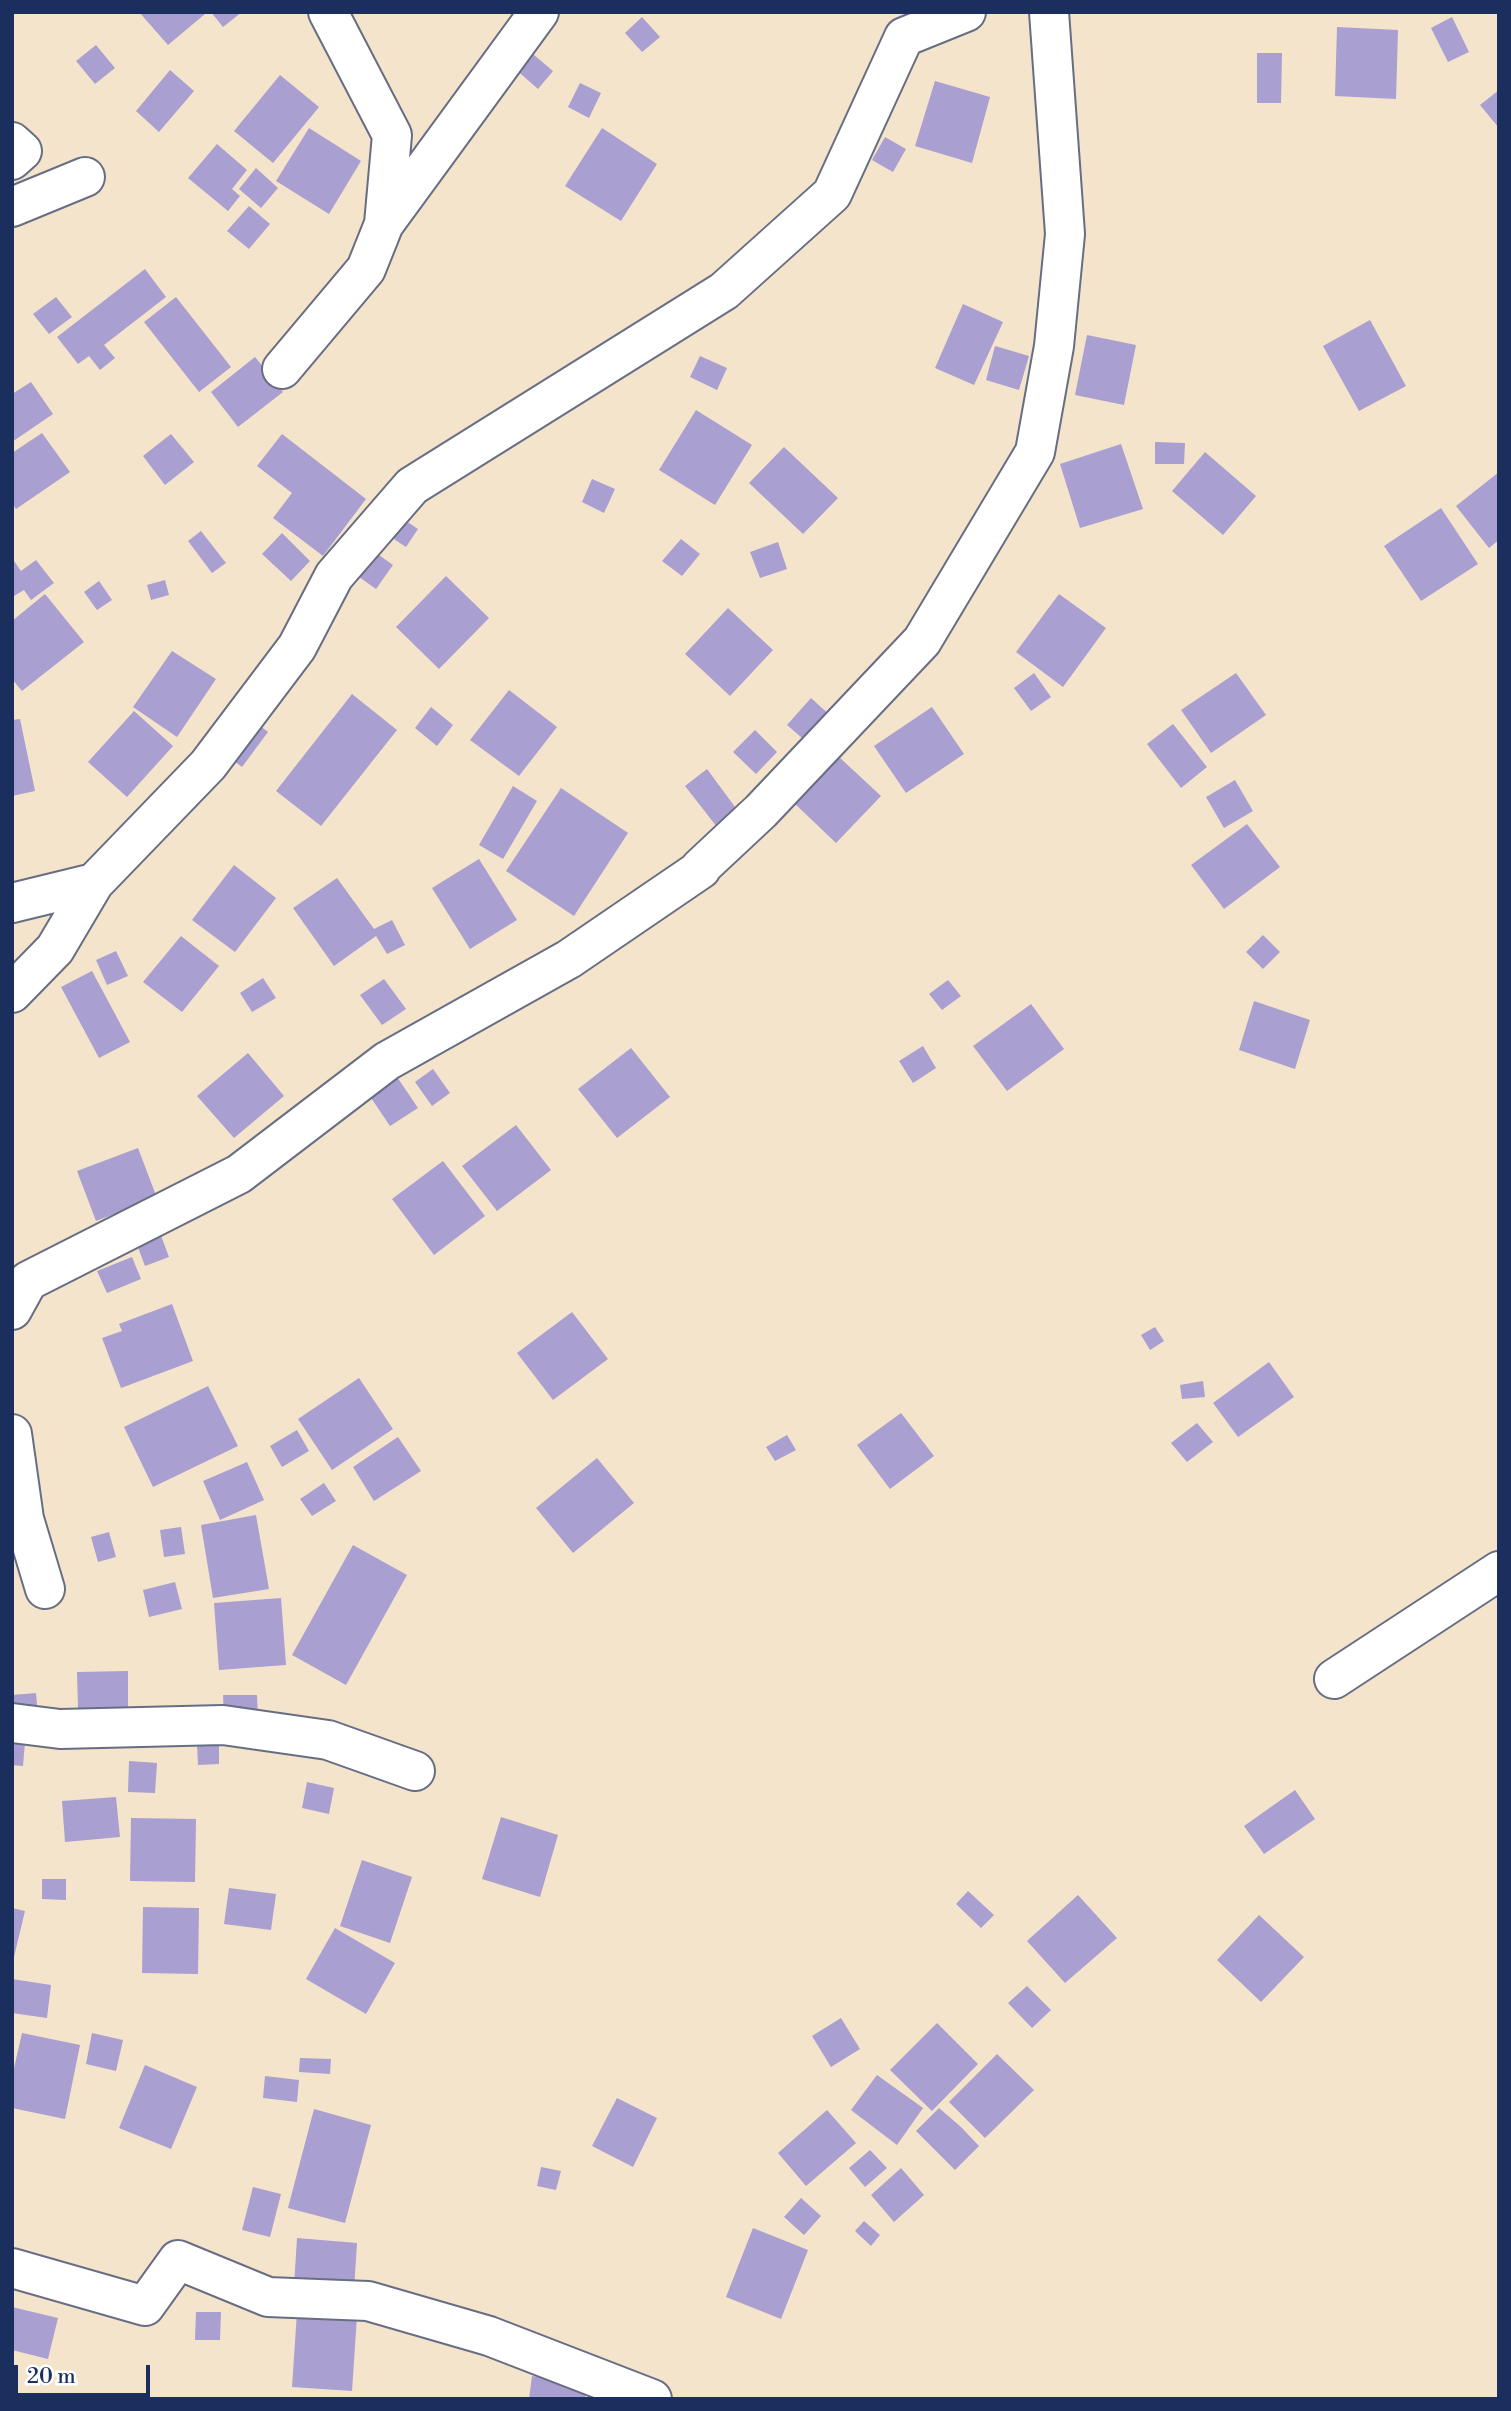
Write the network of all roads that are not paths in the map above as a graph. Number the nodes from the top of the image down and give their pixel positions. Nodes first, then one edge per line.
1 (328, 12) edge
2 (540, 12) edge
3 (966, 12) edge
4 (1049, 12) edge
5 (12, 142) edge
6 (12, 160) edge
7 (85, 177) dead end
8 (12, 207) edge
9 (384, 224) junction
10 (282, 369) dead end
11 (94, 883) junction
12 (12, 903) edge
13 (12, 993) edge
14 (12, 1310) edge
15 (12, 1436) edge
16 (1499, 1571) edge
17 (46, 1589) dead end
18 (1334, 1679) dead end
19 (12, 1723) edge
20 (415, 1771) dead end
21 (12, 2268) edge
22 (613, 2391) edge
23 (652, 2399) edge

1 - 9 street
2 - 9 street
3 - 11 street
4 - 14 street
5 - 6 street
7 - 8 street
9 - 10 street
11 - 12 street
11 - 13 street
15 - 17 street
16 - 18 street
19 - 20 street
21 - 22 street
22 - 23 street

